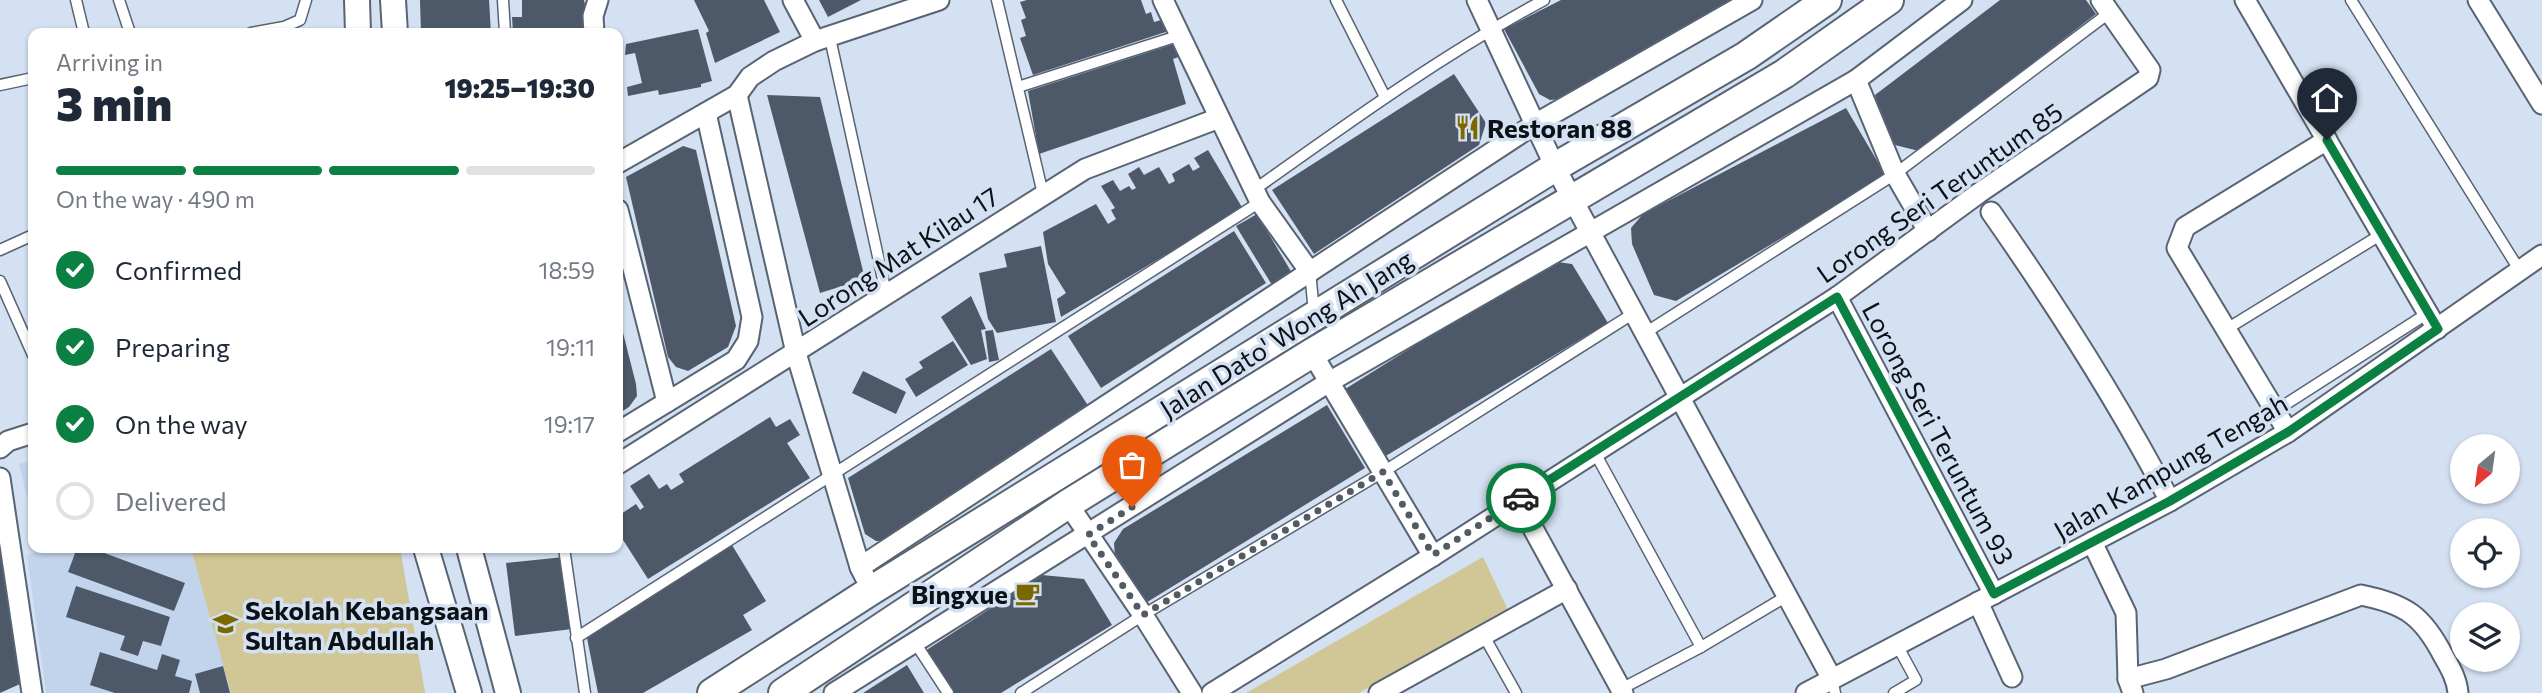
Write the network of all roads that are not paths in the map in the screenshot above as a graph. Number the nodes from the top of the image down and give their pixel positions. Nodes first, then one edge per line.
1 (76, 0) edge
2 (119, 0) edge
3 (306, 0) edge
4 (356, 0) edge
5 (393, 0) edge
6 (503, 0) edge
7 (598, 0) edge
8 (793, 0) edge
9 (939, 0) edge
10 (997, 0) edge
11 (1163, 0) edge
12 (1336, 0) edge
13 (1477, 0) edge
14 (1544, 0) edge
15 (1752, 0) edge
16 (1827, 0) edge
17 (1889, 0) edge
18 (2351, 0) edge
19 (2478, 0) edge
20 (2248, 1) edge
21 (1953, 3) edge
22 (2105, 6) edge
23 (896, 7) edge
24 (83, 28) edge
25 (128, 28) edge
26 (278, 28) edge
27 (358, 28) edge
28 (395, 28) edge
29 (505, 28) edge
30 (594, 28) edge
31 (1490, 29) junction
32 (1181, 35) junction
33 (823, 39) junction
34 (28, 79) edge
35 (1856, 80) junction
36 (0, 85) edge
37 (1018, 87) junction
38 (737, 95) junction
39 (1385, 97) junction
40 (2542, 104) edge
41 (706, 113) junction
42 (1219, 118) junction
43 (1535, 124) junction
44 (2327, 140) junction
45 (623, 160) edge
46 (1555, 167) junction
47 (1895, 174) junction
48 (1043, 194) junction
49 (1256, 196) junction
50 (1572, 197) junction
51 (1991, 212) dead end
52 (623, 230) edge
53 (1590, 231) junction
54 (1928, 231) junction
55 (2382, 234) junction
56 (28, 237) edge
57 (0, 250) edge
58 (2542, 256) edge
59 (2520, 271) junction
60 (1310, 272) junction
61 (0, 281) edge
62 (886, 293) junction
63 (1837, 297) junction
64 (1634, 313) junction
65 (1314, 316) junction
66 (2433, 321) junction
67 (2225, 330) junction
68 (1645, 333) junction
69 (28, 344) edge
70 (796, 353) junction
71 (1312, 353) junction
72 (1329, 382) junction
73 (1680, 398) junction
74 (667, 402) junction
75 (2275, 411) junction
76 (623, 429) edge
77 (2288, 432) junction
78 (28, 435) edge
79 (0, 448) edge
80 (1594, 451) junction
81 (623, 461) edge
82 (1383, 472) junction
83 (833, 473) junction
84 (0, 478) edge
85 (1518, 500) junction
86 (2170, 501) junction
87 (1068, 504) junction
88 (1088, 535) junction
89 (2092, 542) junction
90 (427, 553) edge
91 (566, 553) edge
92 (1433, 555) junction
93 (471, 556) edge
94 (432, 573) junction
95 (865, 578) junction
96 (1567, 589) junction
97 (1787, 596) junction
98 (1986, 598) junction
99 (1143, 615) junction
100 (897, 616) junction
101 (1484, 636) junction
102 (576, 638) junction
103 (914, 641) junction
104 (1896, 645) junction
105 (1701, 647) junction
106 (2012, 677) dead end
107 (1834, 686) edge
108 (2131, 686) edge
109 (1622, 691) edge
110 (32, 693) edge
111 (469, 693) edge
112 (508, 693) edge
113 (585, 693) edge
114 (712, 693) edge
115 (783, 693) edge
116 (834, 693) edge
117 (948, 693) edge
118 (1021, 693) edge
119 (1192, 693) edge
120 (1212, 693) edge
121 (1379, 693) edge
122 (1516, 693) edge
123 (1807, 693) edge
124 (1894, 693) edge
125 (2458, 693) edge

1 - 24 lane
2 - 25 lane
3 - 26 lane
4 - 27 street
5 - 28 street
6 - 29 lane
7 - 30 street
8 - 33 street
9 - 23 street
10 - 37 lane
11 - 32 street
12 - 39 lane
13 - 31 street
14 - 31 lane
15 - 43 street
16 - 46 main road, Jalan Dato' Wong Ah Jang
17 - 50 main road, Jalan Dato' Wong Ah Jang
18 - 59 lane
19 - 40 street
20 - 44 street
21 - 35 street
22 - 47 lane
22 - 54 street, Lorong Seri Teruntum 85
23 - 33 street
31 - 39 lane
31 - 43 street
32 - 37 lane
32 - 42 street
33 - 38 street
33 - 62 lane
34 - 36 lane
35 - 47 street
35 - 53 street
37 - 48 lane
38 - 41 street
38 - 70 street
39 - 49 lane
41 - 45 street
41 - 74 street
42 - 48 street, Lorong Mat Kilau 17
42 - 49 street
43 - 46 street
43 - 60 street
44 - 55 street
44 - 67 street
46 - 50 street
46 - 65 main road, Jalan Dato' Wong Ah Jang
47 - 54 street
47 - 68 lane
48 - 62 street, Lorong Mat Kilau 17
49 - 60 street
49 - 83 lane
50 - 53 street
50 - 71 main road, Jalan Dato' Wong Ah Jang
51 - 86 street
52 - 74 street
53 - 64 street
53 - 72 street
54 - 63 street, Lorong Seri Teruntum 85
55 - 66 street
55 - 67 lane
56 - 57 lane
58 - 59 street, Jalan Kampung Tengah
59 - 66 street, Jalan Kampung Tengah
60 - 65 lane
60 - 95 street
61 - 69 lane
62 - 70 street, Lorong Mat Kilau 17
63 - 73 street, Lorong Seri Teruntum 85
63 - 98 street, Lorong Seri Teruntum 93
64 - 68 street
64 - 82 lane
65 - 95 main road, Jalan Dato' Wong Ah Jang
66 - 75 lane
66 - 77 street, Jalan Kampung Tengah
67 - 75 street
68 - 73 street
70 - 81 street, Lorong Mat Kilau 17
70 - 83 street
71 - 72 street
71 - 87 main road, Jalan Dato' Wong Ah Jang
72 - 82 street
72 - 88 street
73 - 80 street, Lorong Seri Teruntum 85
73 - 97 street
74 - 76 street
75 - 77 street
77 - 86 street, Jalan Kampung Tengah
78 - 79 street
80 - 85 street, Lorong Seri Teruntum 85
80 - 105 lane
82 - 92 street
82 - 99 lane
83 - 95 street
83 - 102 lane
84 - 110 street
85 - 92 street, Lorong Seri Teruntum 85
85 - 96 street
86 - 89 street, Jalan Kampung Tengah
87 - 88 street
87 - 100 main road, Jalan Dato' Wong Ah Jang
88 - 99 street
88 - 103 street
89 - 98 street, Jalan Kampung Tengah
89 - 108 street
90 - 94 street
91 - 102 lane
92 - 120 street, Lorong Seri Teruntum 85
93 - 94 street
93 - 112 street
94 - 111 street
95 - 114 main road, Jalan Dato' Wong Ah Jang
96 - 101 street
96 - 109 street
97 - 105 lane
97 - 107 street
98 - 104 street, Jalan Kampung Tengah
98 - 106 street, Lorong Seri Teruntum 93
99 - 118 lane
99 - 119 street
100 - 103 street
100 - 115 main road, Jalan Dato' Wong Ah Jang
101 - 121 street
101 - 122 lane
102 - 113 lane
103 - 116 street
103 - 117 lane
104 - 107 street, Jalan Kampung Tengah
104 - 124 lane
105 - 109 lane
107 - 123 street, Jalan Kampung Tengah
108 - 125 street

